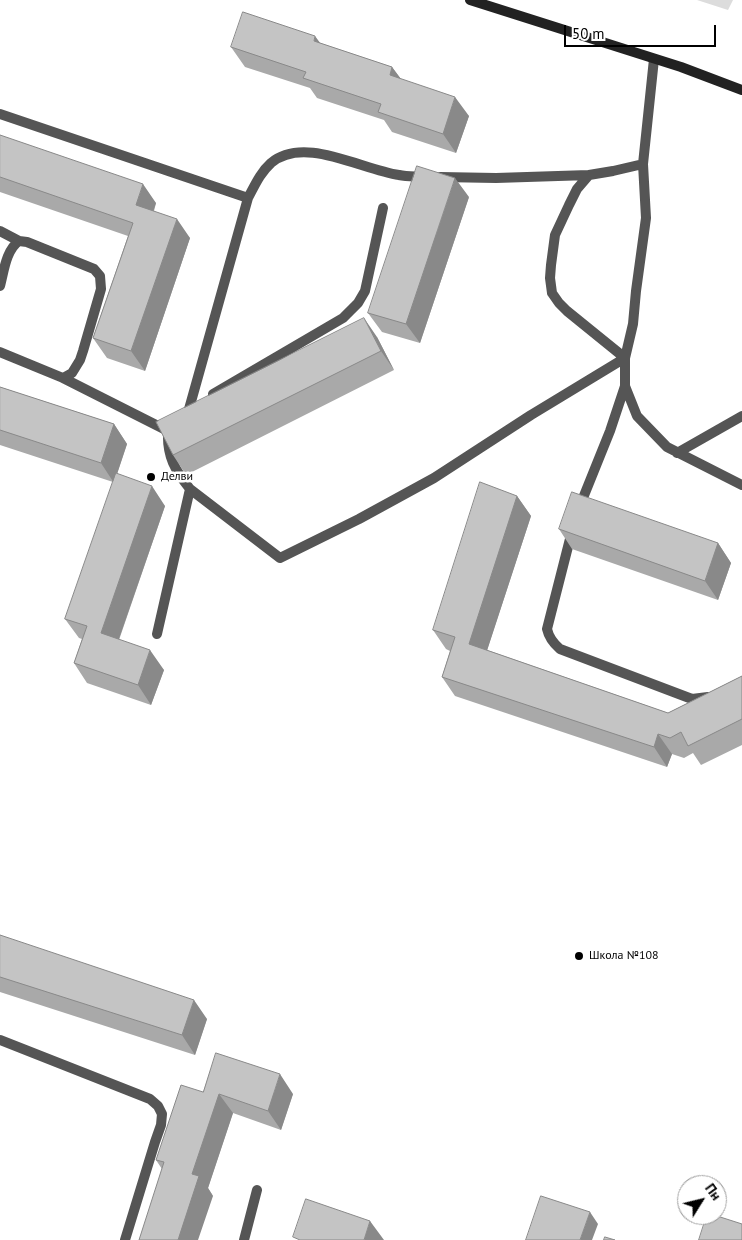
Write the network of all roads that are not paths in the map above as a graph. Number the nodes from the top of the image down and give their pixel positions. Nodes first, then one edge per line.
1 (470, 0) edge
2 (654, 59) junction
3 (742, 90) edge
4 (0, 114) edge
5 (643, 164) junction
6 (589, 175) junction
7 (248, 198) junction
8 (383, 208) dead end
9 (0, 231) edge
10 (19, 241) junction
11 (0, 286) edge
12 (0, 352) edge
13 (626, 358) junction
14 (63, 378) junction
15 (625, 386) junction
16 (182, 413) junction
17 (742, 416) edge
18 (168, 431) junction
19 (677, 452) junction
20 (742, 485) edge
21 (190, 490) junction
22 (157, 634) dead end
23 (716, 693) edge
24 (0, 1040) edge
25 (257, 1190) dead end
26 (125, 1240) edge
27 (244, 1240) edge

1 - 2 street
2 - 3 street
2 - 5 lane
4 - 7 lane
5 - 6 lane
5 - 13 lane
6 - 7 lane
6 - 13 lane
7 - 16 lane
8 - 16 lane
9 - 10 lane
10 - 11 lane
10 - 14 lane
12 - 14 lane
13 - 15 lane
13 - 21 lane
14 - 18 lane
15 - 19 lane
15 - 23 lane
16 - 18 lane
17 - 19 lane
18 - 21 lane
19 - 20 lane
21 - 22 lane
24 - 26 lane
25 - 27 lane

